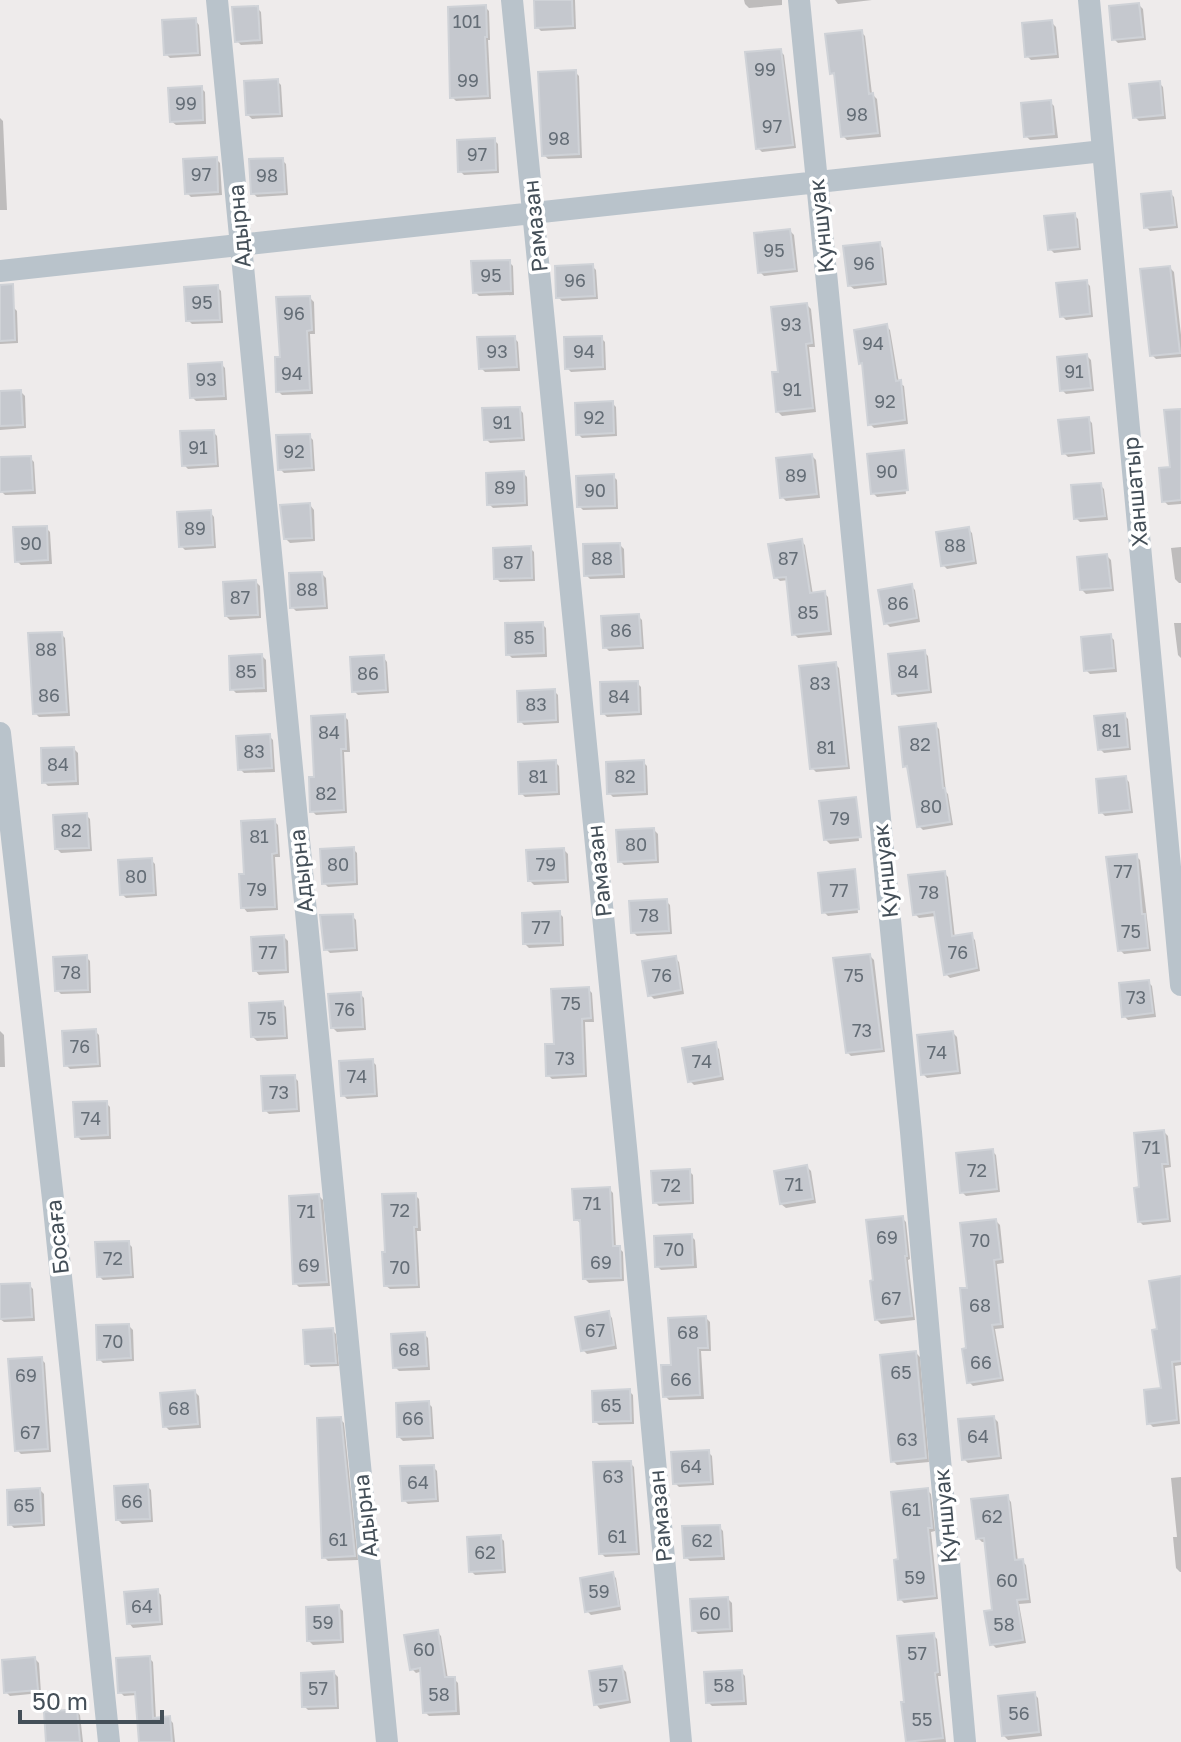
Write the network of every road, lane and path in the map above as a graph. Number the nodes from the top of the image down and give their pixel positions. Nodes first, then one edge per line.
1 (217, 0) edge
2 (512, 0) edge
3 (799, 0) edge
4 (1089, 0) edge
5 (1103, 151) junction
6 (817, 182) junction
7 (533, 213) junction
8 (241, 245) junction
9 (0, 271) edge
10 (0, 733) edge
11 (1181, 985) edge
12 (109, 1742) edge
13 (387, 1742) edge
14 (681, 1742) edge
15 (965, 1742) edge

1 - 8 street, Адырна
2 - 7 street, Рамазан
3 - 6 street, Куншуак
4 - 5 street, Ханшатыр
5 - 6 street
5 - 11 street, Ханшатыр
6 - 7 street
6 - 15 street, Куншуак
7 - 8 street
7 - 14 street, Рамазан
8 - 9 street
8 - 13 street, Адырна
10 - 12 street, Босаға

